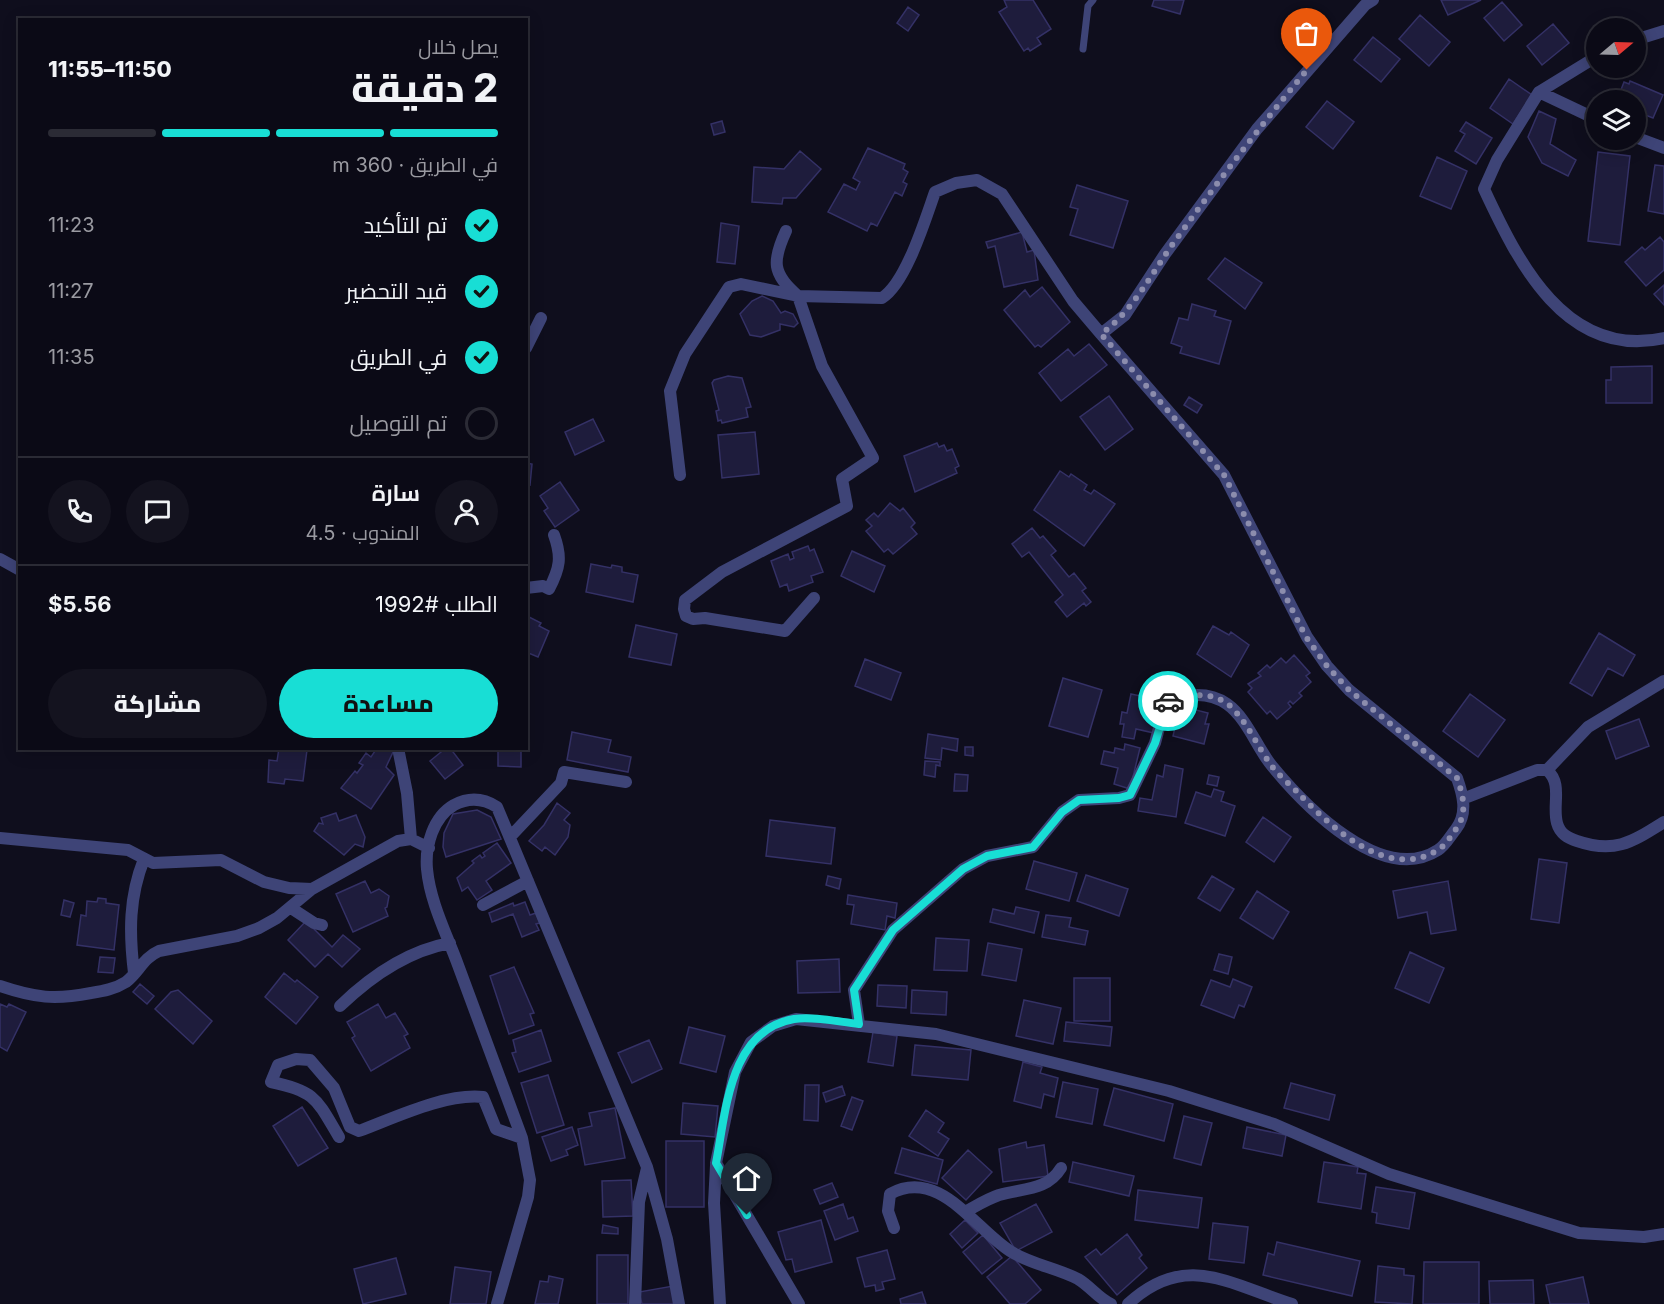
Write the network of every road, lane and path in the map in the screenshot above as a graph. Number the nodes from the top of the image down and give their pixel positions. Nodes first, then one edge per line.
1 (1093, 0) edge
2 (1365, 2) edge
3 (1664, 31) edge
4 (1646, 37) edge
5 (1083, 49) dead end
6 (1586, 63) edge
7 (1539, 93) junction
8 (1586, 114) edge
9 (1646, 141) edge
10 (1664, 148) edge
11 (786, 231) dead end
12 (798, 296) junction
13 (541, 318) dead end
14 (1101, 334) junction
15 (1664, 338) edge
16 (528, 344) edge
17 (680, 475) dead end
18 (554, 535) dead end
19 (0, 559) edge
20 (18, 569) edge
21 (528, 588) edge
22 (813, 598) dead end
23 (1664, 681) edge
24 (398, 750) edge
25 (1547, 770) junction
26 (626, 782) dead end
27 (1465, 798) junction
28 (1664, 822) edge
29 (510, 837) junction
30 (0, 838) edge
31 (411, 839) junction
32 (429, 848) junction
33 (144, 859) junction
34 (528, 881) junction
35 (312, 889) junction
36 (483, 904) dead end
37 (291, 908) junction
38 (322, 925) dead end
39 (450, 943) junction
40 (134, 973) junction
41 (0, 986) edge
42 (340, 1006) dead end
43 (859, 1024) junction
44 (339, 1137) dead end
45 (522, 1138) junction
46 (716, 1163) junction
47 (647, 1167) junction
48 (1061, 1168) dead end
49 (965, 1212) junction
50 (894, 1228) dead end
51 (1664, 1234) edge
52 (497, 1304) edge
53 (635, 1304) edge
54 (680, 1304) edge
55 (720, 1304) edge
56 (799, 1304) edge
57 (1111, 1304) edge
58 (1128, 1304) edge
59 (1292, 1304) edge

1 - 5 lane
2 - 14 street
3 - 4 street
6 - 7 street
7 - 8 street
7 - 15 street
9 - 10 street
11 - 12 street
12 - 14 street
12 - 17 street
12 - 22 street
13 - 16 street
14 - 27 street
18 - 21 street
19 - 20 street
23 - 25 street
24 - 31 street
25 - 27 street
25 - 28 street
26 - 29 street
27 - 43 street
29 - 32 street
29 - 34 street
30 - 33 street
31 - 32 street
31 - 35 street
32 - 39 street
33 - 35 street
33 - 40 street
34 - 36 street
34 - 47 street
35 - 37 street
37 - 38 street
37 - 40 street
39 - 42 street
39 - 45 street
40 - 41 street
43 - 46 street
43 - 51 street
44 - 45 street
45 - 52 street
46 - 55 street
46 - 56 street
47 - 53 street
47 - 54 street
48 - 49 street
49 - 50 street
49 - 57 street
58 - 59 street

